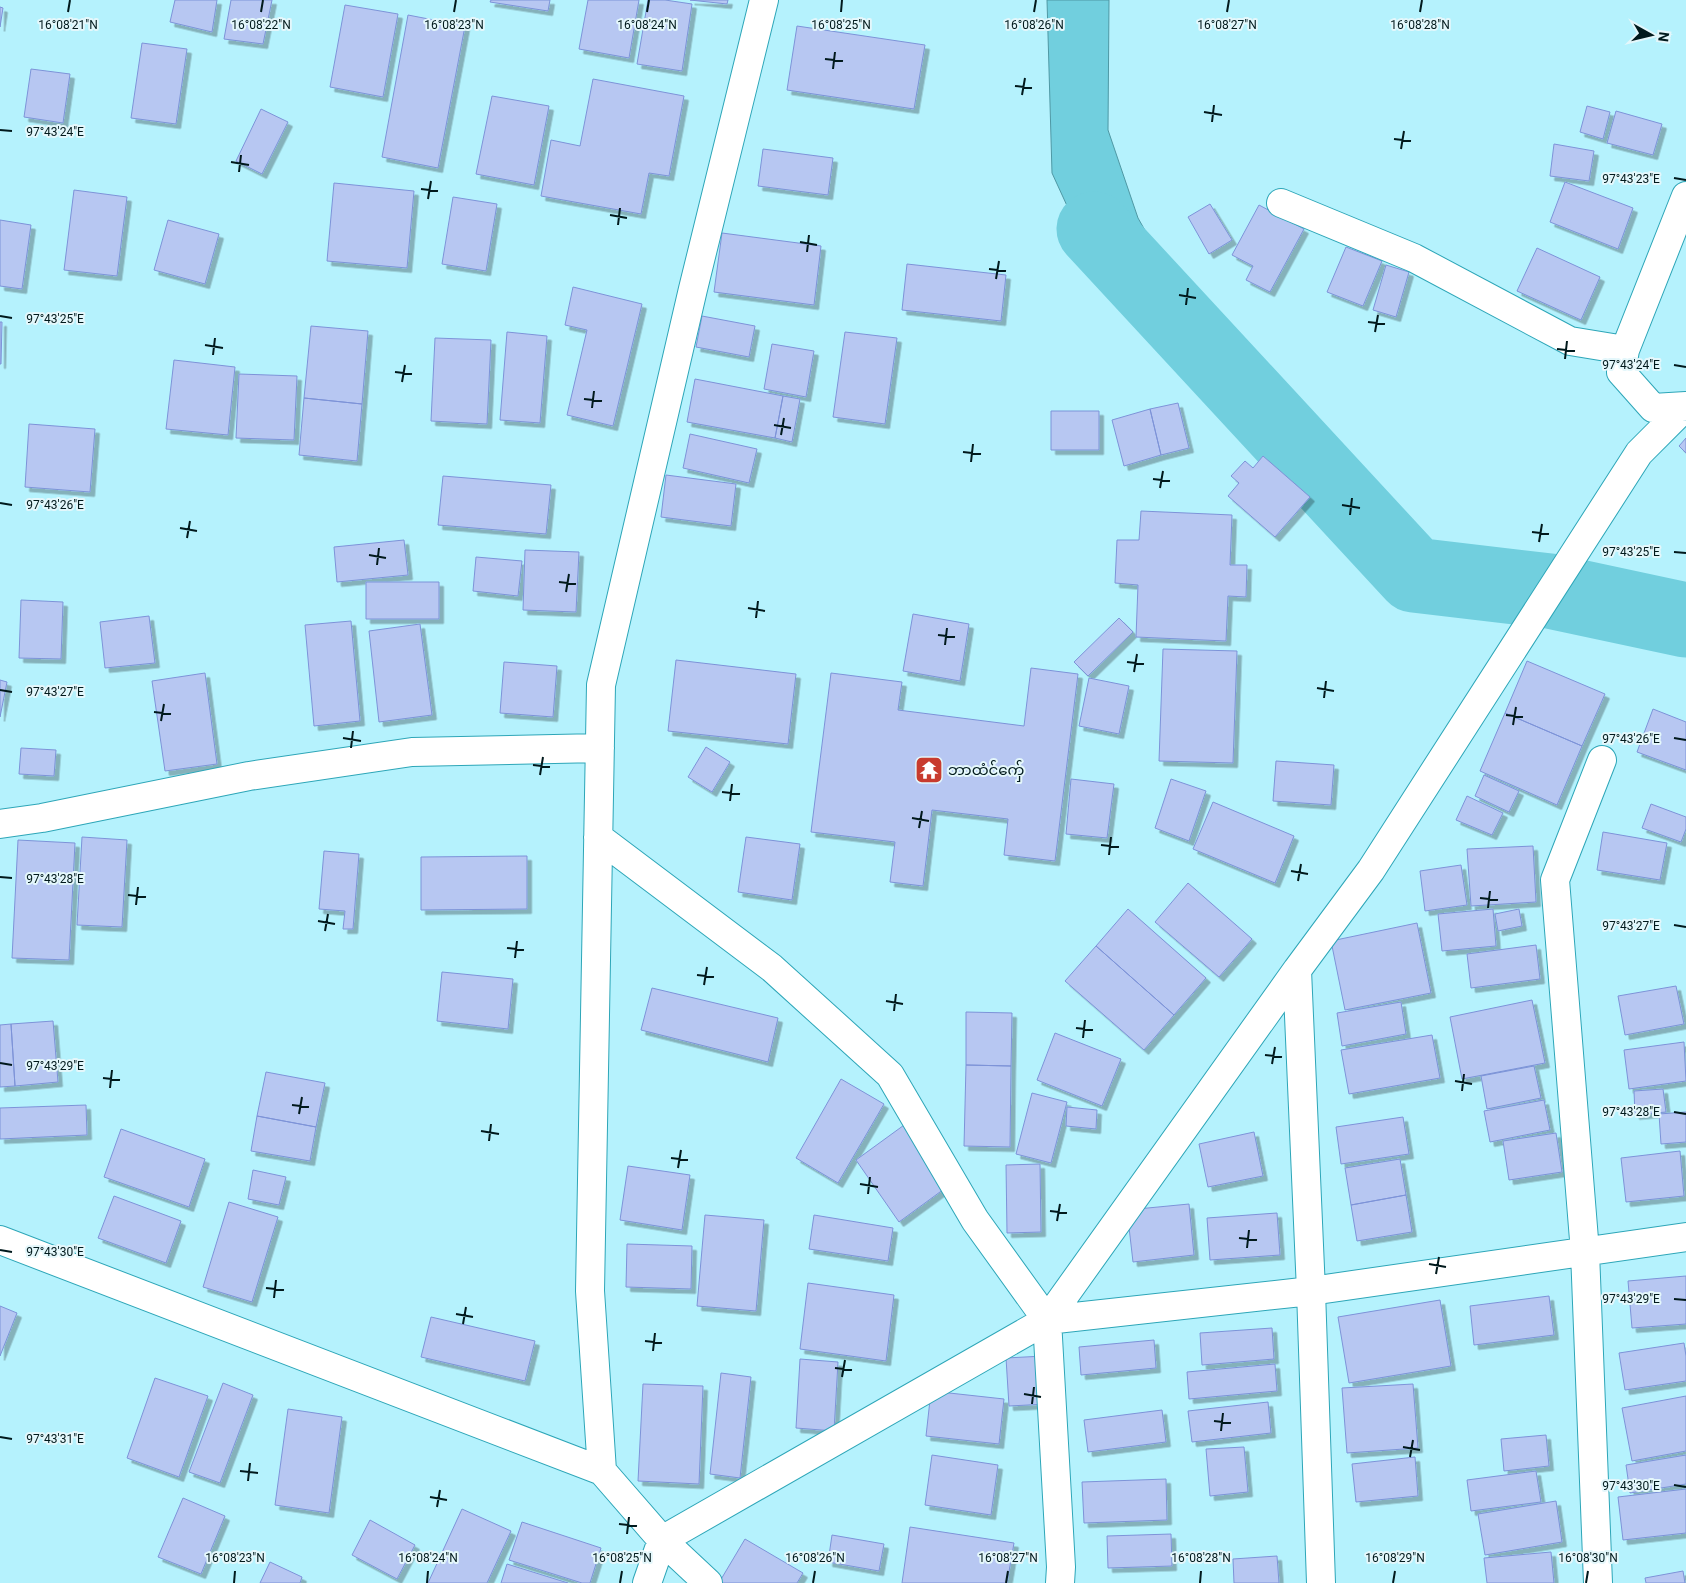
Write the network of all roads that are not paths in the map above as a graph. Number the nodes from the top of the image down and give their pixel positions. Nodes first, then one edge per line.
1 (764, 0) edge
2 (1686, 196) edge
3 (1281, 203) dead end
4 (1624, 350) junction
5 (1686, 406) edge
6 (600, 748) junction
7 (1602, 760) dead end
8 (0, 824) edge
9 (598, 837) junction
10 (1298, 970) junction
11 (1686, 1237) edge
12 (0, 1240) edge
13 (1585, 1252) junction
14 (1311, 1291) junction
15 (1047, 1320) junction
16 (602, 1471) junction
17 (662, 1540) junction
18 (648, 1583) edge
19 (708, 1583) edge
20 (1060, 1583) edge
21 (1321, 1583) edge
22 (1598, 1583) edge

1 - 6 street
2 - 4 street
3 - 4 street
4 - 5 street
5 - 10 street
6 - 8 street
6 - 9 street
7 - 13 street
9 - 15 street
9 - 16 street
10 - 14 street
10 - 15 street
11 - 13 street
12 - 16 street
13 - 14 street
13 - 22 street
14 - 15 street
14 - 21 street
15 - 17 street
15 - 20 street
16 - 17 street
17 - 18 street
17 - 19 street

